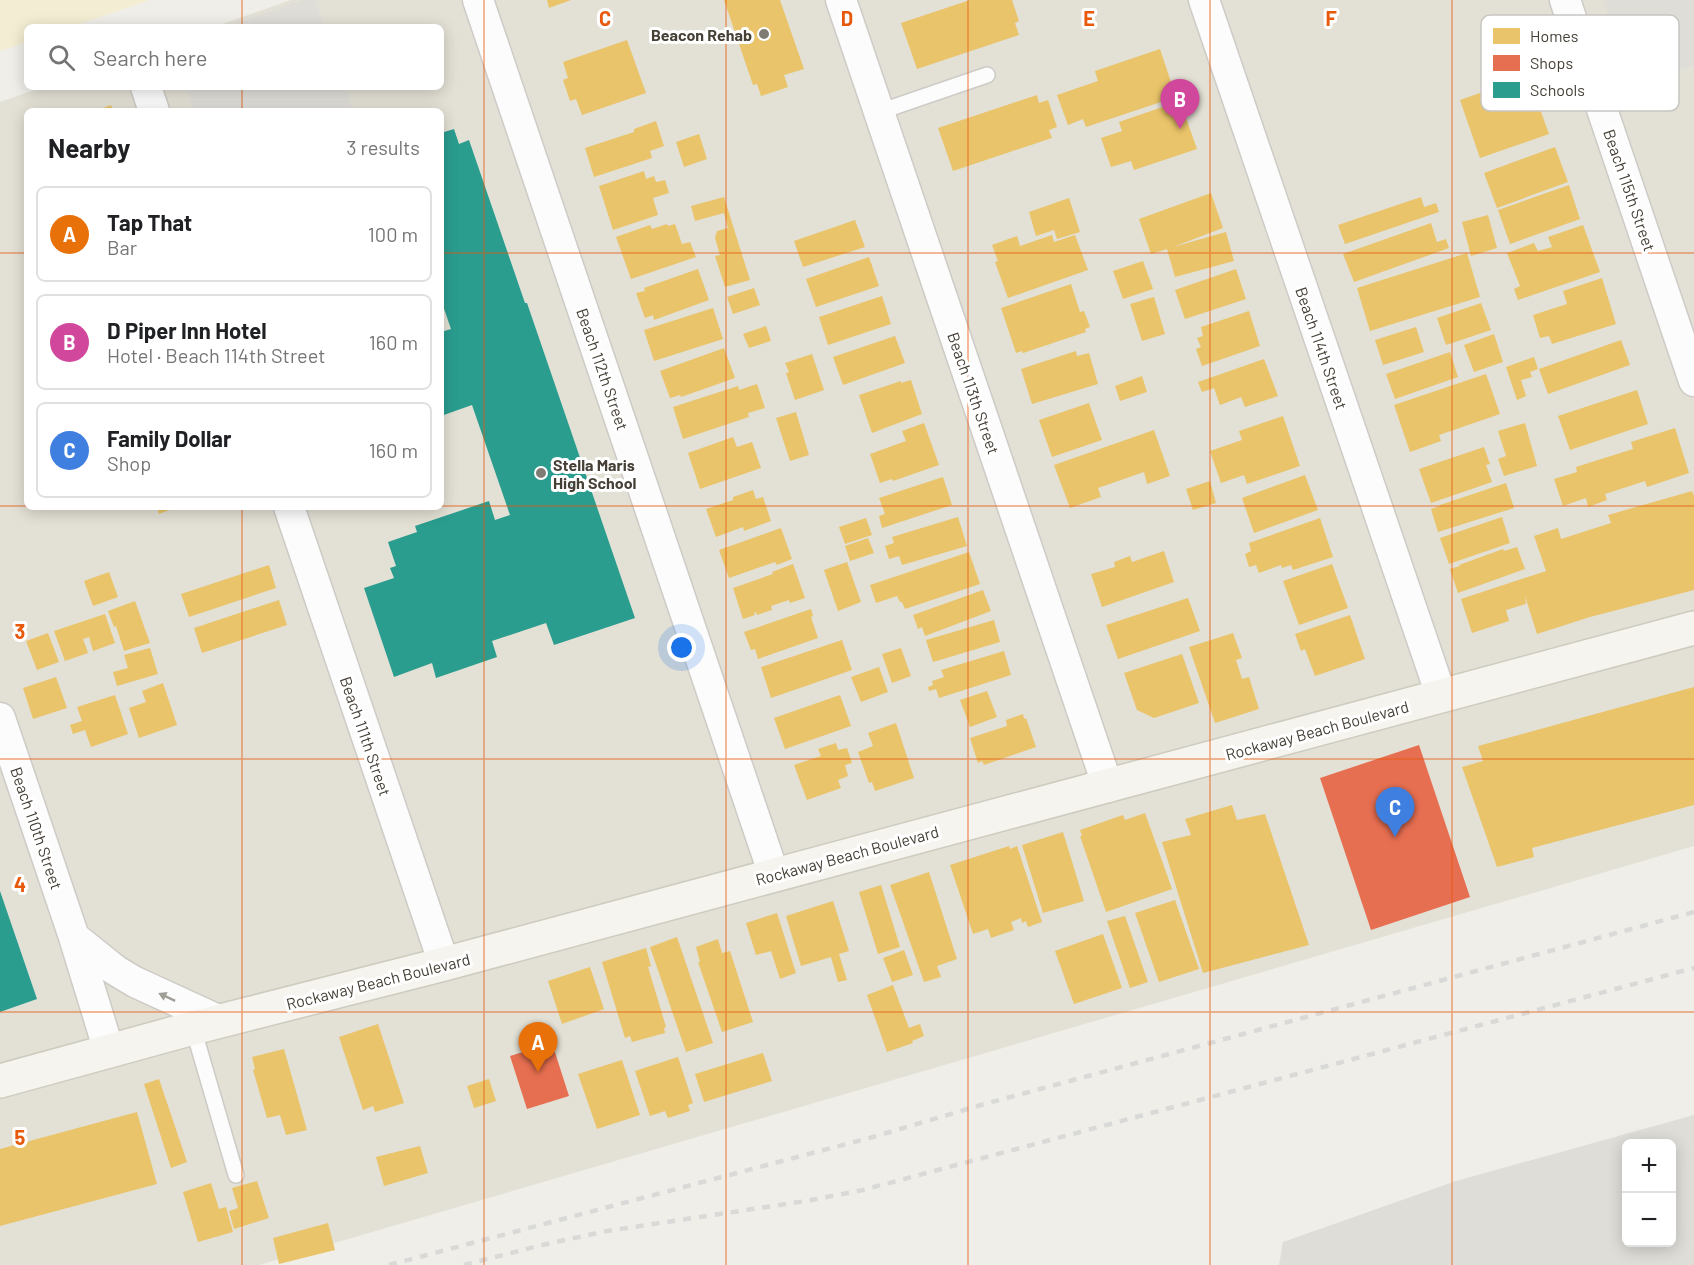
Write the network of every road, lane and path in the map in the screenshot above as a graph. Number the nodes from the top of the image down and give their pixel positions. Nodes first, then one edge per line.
1 (478, 0) edge
2 (841, 0) edge
3 (1204, 0) edge
4 (1565, 0) edge
5 (1570, 15) edge
6 (987, 75) dead end
7 (147, 90) edge
8 (153, 108) edge
9 (1603, 111) edge
10 (879, 112) junction
11 (1694, 381) edge
12 (290, 510) edge
13 (1694, 628) edge
14 (1441, 695) junction
15 (0, 718) edge
16 (1108, 787) junction
17 (774, 875) junction
18 (74, 937) junction
19 (444, 964) junction
20 (206, 1025) junction
21 (109, 1051) junction
22 (0, 1081) edge
23 (236, 1175) dead end

1 - 17 street, Beach 112th Street
2 - 10 street, Beach 113th Street
3 - 14 street, Beach 114th Street
4 - 5 street, Beach 115th Street
6 - 10 lane
7 - 8 street
9 - 11 street, Beach 115th Street
10 - 16 street, Beach 113th Street
12 - 19 street, Beach 111th Street
13 - 14 street, Rockaway Beach Boulevard
14 - 16 street, Rockaway Beach Boulevard
15 - 18 street, Beach 110th Street
16 - 17 street, Rockaway Beach Boulevard
17 - 19 street, Rockaway Beach Boulevard
20 -> 18 street
18 - 21 street, Beach 110th Street
19 - 20 street, Rockaway Beach Boulevard
20 - 21 street, Rockaway Beach Boulevard
20 - 23 lane
21 - 22 street, Rockaway Beach Boulevard

